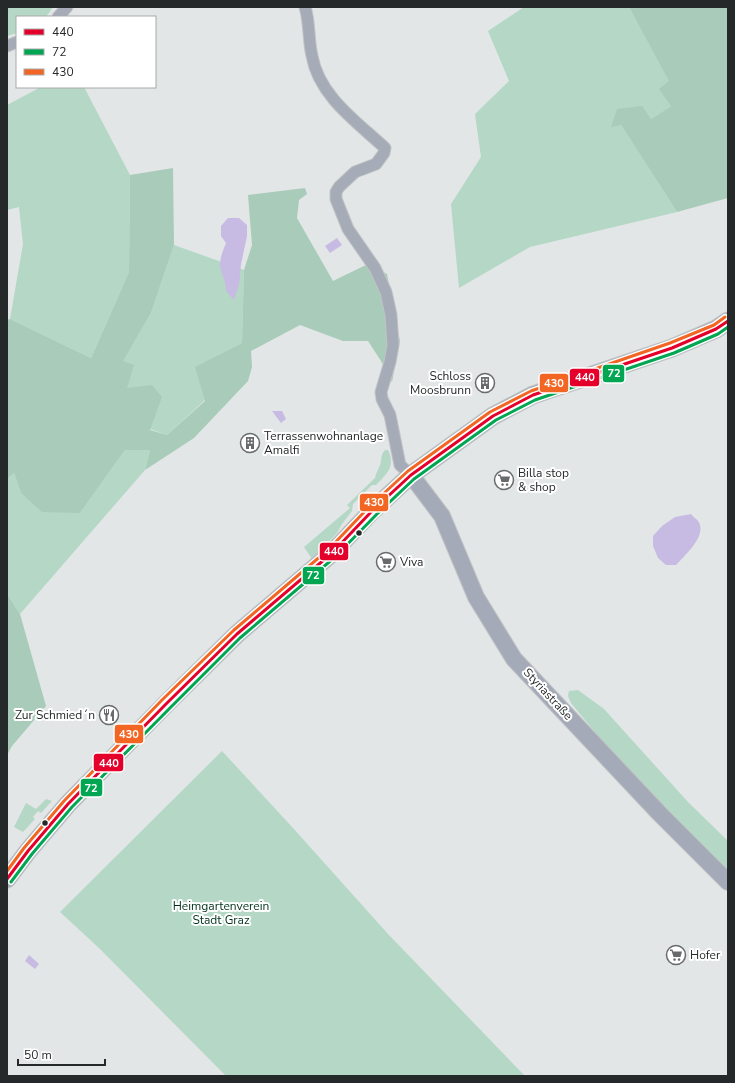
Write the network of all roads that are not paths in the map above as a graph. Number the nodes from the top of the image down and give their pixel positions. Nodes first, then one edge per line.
1 (67, 7) edge
2 (305, 7) edge
3 (59, 16) edge
4 (728, 322) edge
5 (411, 475) junction
6 (7, 879) edge
7 (728, 882) edge

1 - 3 street
2 - 5 street
4 - 5 main road
5 - 6 main road
5 - 7 street, Styriastraße

